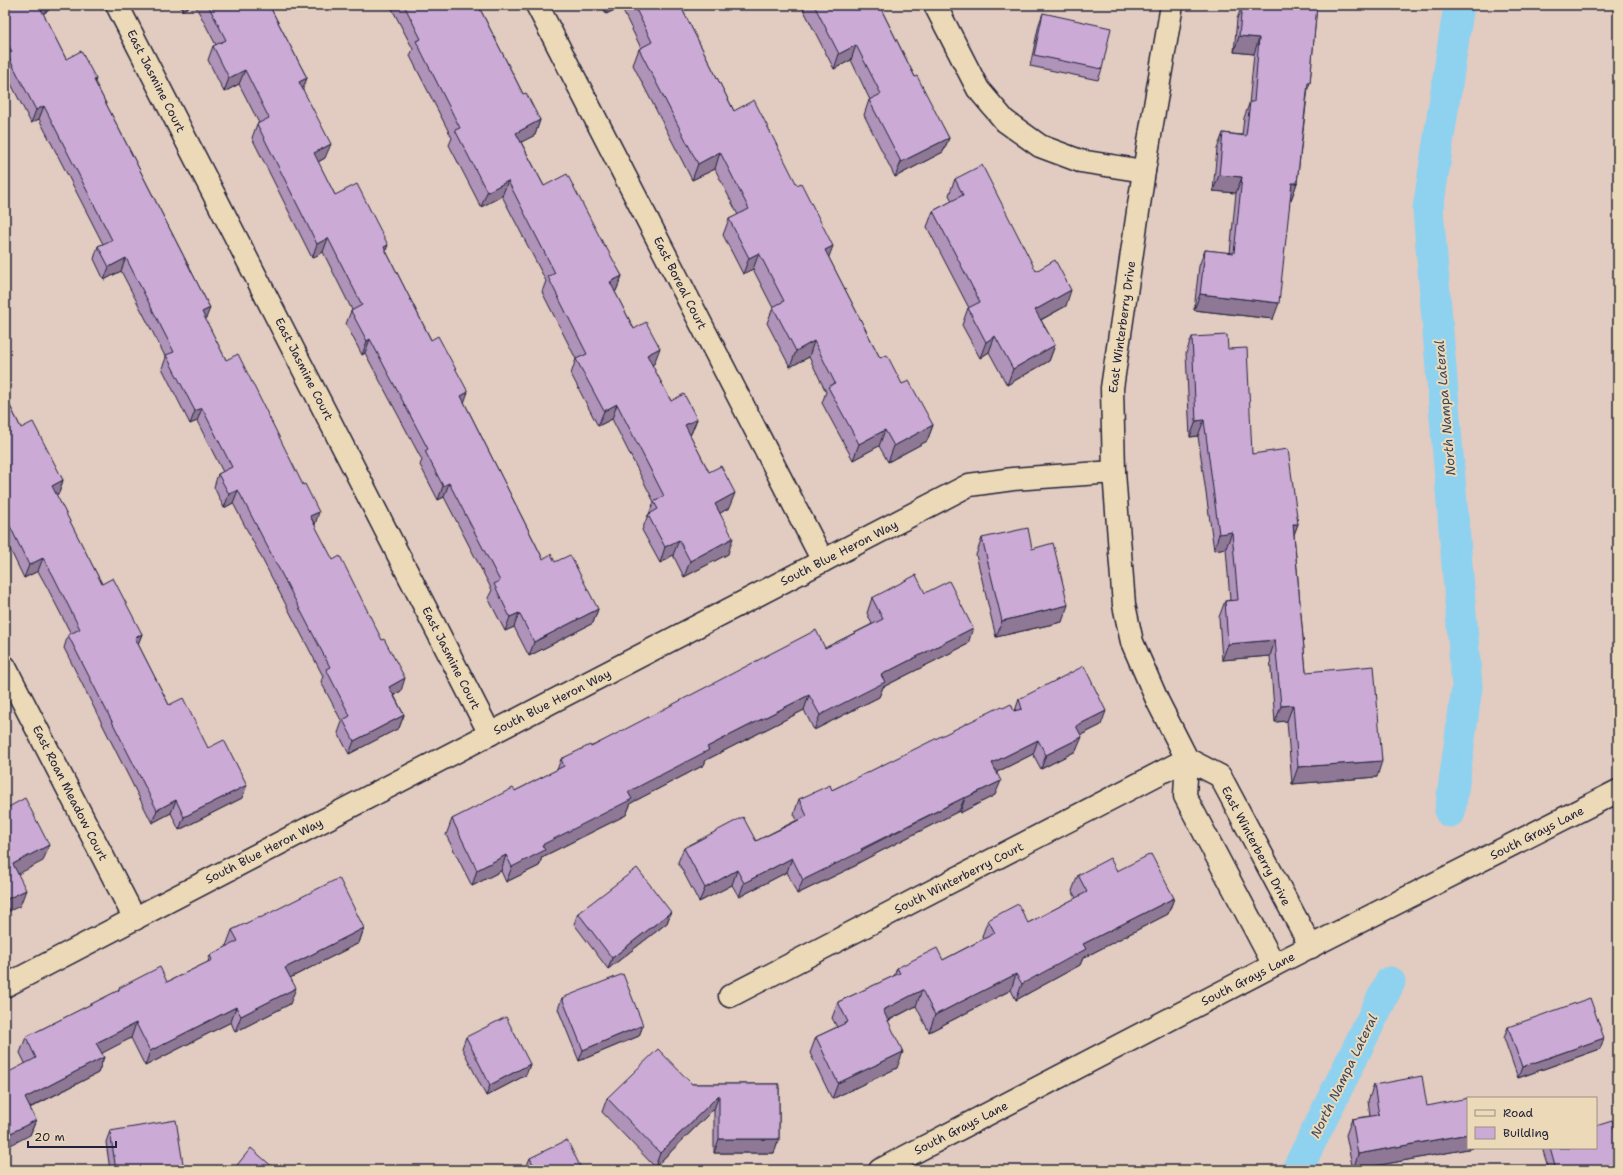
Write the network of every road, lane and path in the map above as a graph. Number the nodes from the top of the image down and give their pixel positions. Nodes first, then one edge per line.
1 (117, 5) edge
2 (537, 5) edge
3 (934, 5) edge
4 (1172, 5) edge
5 (1144, 171) junction
6 (1114, 472) junction
7 (823, 561) junction
8 (5, 667) edge
9 (490, 734) junction
10 (1187, 759) junction
11 (1618, 791) edge
12 (135, 919) junction
13 (1311, 947) junction
14 (1274, 966) junction
15 (5, 986) edge
16 (730, 996) dead end
17 (880, 1170) edge

1 - 9 street, East Jasmine Court
2 - 7 street, East Boreal Court
3 - 5 street
4 - 5 street, East Winterberry Drive
5 - 6 street, East Winterberry Drive
6 - 7 street, South Blue Heron Way
6 - 10 street, East Winterberry Drive
7 - 9 street, South Blue Heron Way
8 - 12 street, East Roan Meadow Court
9 - 12 street, South Blue Heron Way
10 - 13 street, East Winterberry Drive
10 - 14 street
10 - 16 street, South Winterberry Court
11 - 13 street, South Grays Lane
12 - 15 street, South Blue Heron Way
13 - 14 street, South Grays Lane
14 - 17 street, South Grays Lane

